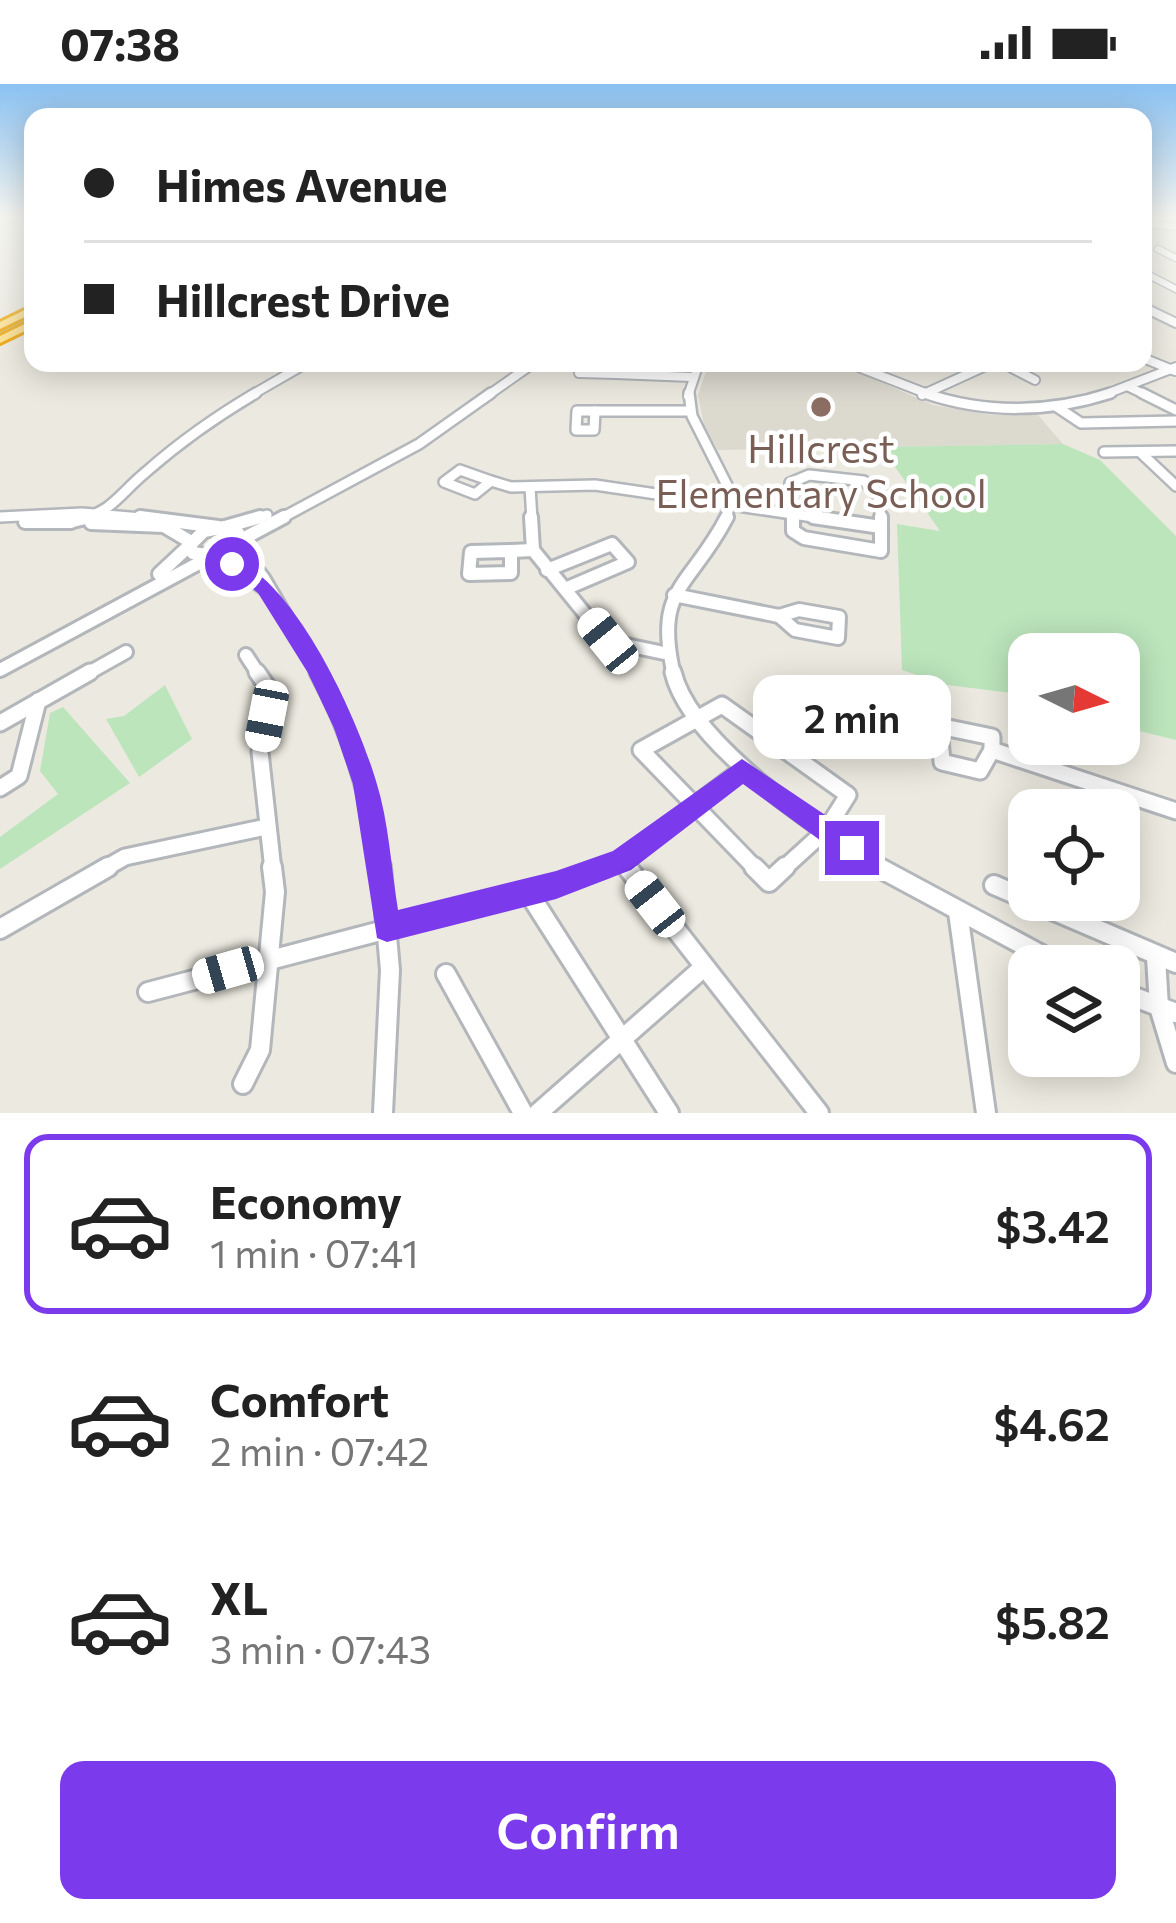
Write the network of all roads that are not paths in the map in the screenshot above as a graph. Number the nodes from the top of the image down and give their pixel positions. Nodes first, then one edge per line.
1 (1174, 370) edge
2 (291, 372) edge
3 (521, 372) edge
4 (581, 372) edge
5 (694, 372) edge
6 (873, 372) edge
7 (973, 372) edge
8 (1019, 372) edge
9 (616, 374) joint
10 (691, 377) junction
11 (1035, 380) dead end
12 (1129, 387) junction
13 (921, 396) junction
14 (1057, 407) junction
15 (1176, 410) edge
16 (596, 411) dead end
17 (688, 411) junction
18 (1176, 421) edge
19 (1176, 451) edge
20 (1104, 452) dead end
21 (1139, 452) junction
22 (491, 481) dead end
23 (354, 482) junction
24 (1176, 486) edge
25 (530, 487) junction
26 (732, 504) junction
27 (103, 514) junction
28 (794, 514) junction
29 (0, 521) edge
30 (68, 522) junction
31 (221, 527) junction
32 (881, 527) junction
33 (236, 543) junction
34 (191, 544) junction
35 (533, 550) junction
36 (511, 551) dead end
37 (214, 555) junction
38 (548, 570) junction
39 (265, 588) junction
40 (565, 589) junction
41 (674, 595) junction
42 (779, 616) dead end
43 (84, 625) junction
44 (126, 652) dead end
45 (664, 653) junction
46 (246, 655) dead end
47 (0, 670) edge
48 (38, 701) junction
49 (693, 717) junction
50 (0, 724) edge
51 (992, 750) dead end
52 (742, 770) junction
53 (0, 788) edge
54 (692, 808) junction
55 (1176, 811) edge
56 (266, 826) junction
57 (826, 830) junction
58 (622, 861) junction
59 (994, 885) dead end
60 (528, 892) junction
61 (958, 912) junction
62 (387, 928) junction
63 (0, 929) edge
64 (1022, 945) edge
65 (1156, 957) junction
66 (268, 959) junction
67 (1176, 963) edge
68 (704, 967) junction
69 (446, 974) dead end
70 (148, 992) dead end
71 (1140, 999) edge
72 (1168, 1010) edge
73 (620, 1041) junction
74 (1176, 1063) edge
75 (243, 1084) dead end
76 (382, 1113) edge
77 (523, 1113) edge
78 (538, 1113) edge
79 (668, 1113) edge
80 (819, 1113) edge
81 (986, 1113) edge

1 - 12 street
2 - 27 street
3 - 23 street
4 - 9 street
5 - 10 street
6 - 13 street
7 - 13 street
8 - 11 street
9 - 10 street
10 - 17 street
12 - 14 street
12 - 15 street
13 - 14 street
14 - 18 street
16 - 17 street
17 - 26 street
19 - 21 street
20 - 21 street
21 - 24 street
22 - 25 street
23 - 31 street
23 - 33 street
25 - 26 street
25 - 35 street
26 - 28 street
26 - 41 street
27 - 29 street
27 - 30 street
27 - 31 street
28 - 32 street
28 - 32 street
28 - 32 street
29 - 30 street
30 - 34 street
31 - 33 street
31 - 34 street
33 - 37 street
33 - 39 street
34 - 37 street
34 - 43 street
35 - 36 street
35 - 38 street
37 - 39 street
37 - 43 street
38 - 40 street
38 - 40 street
39 - 62 street
40 - 45 street
41 - 42 street
41 - 45 street
43 - 47 street
44 - 48 street
45 - 49 street
46 - 56 street
48 - 50 street
48 - 53 street
49 - 52 street
49 - 54 street
49 - 57 street
51 - 55 street
52 - 54 street
52 - 57 street
54 - 57 street
54 - 58 street
56 - 63 street
56 - 66 street
57 - 61 street
58 - 60 street
58 - 68 street
59 - 65 street
60 - 62 street
60 - 73 street
61 - 64 street
61 - 81 street
62 - 66 street
62 - 76 street
65 - 67 street
65 - 72 street
66 - 70 street
66 - 75 street
68 - 73 street
68 - 80 street
69 - 77 street
71 - 72 street
72 - 74 street
73 - 78 street
73 - 79 street

